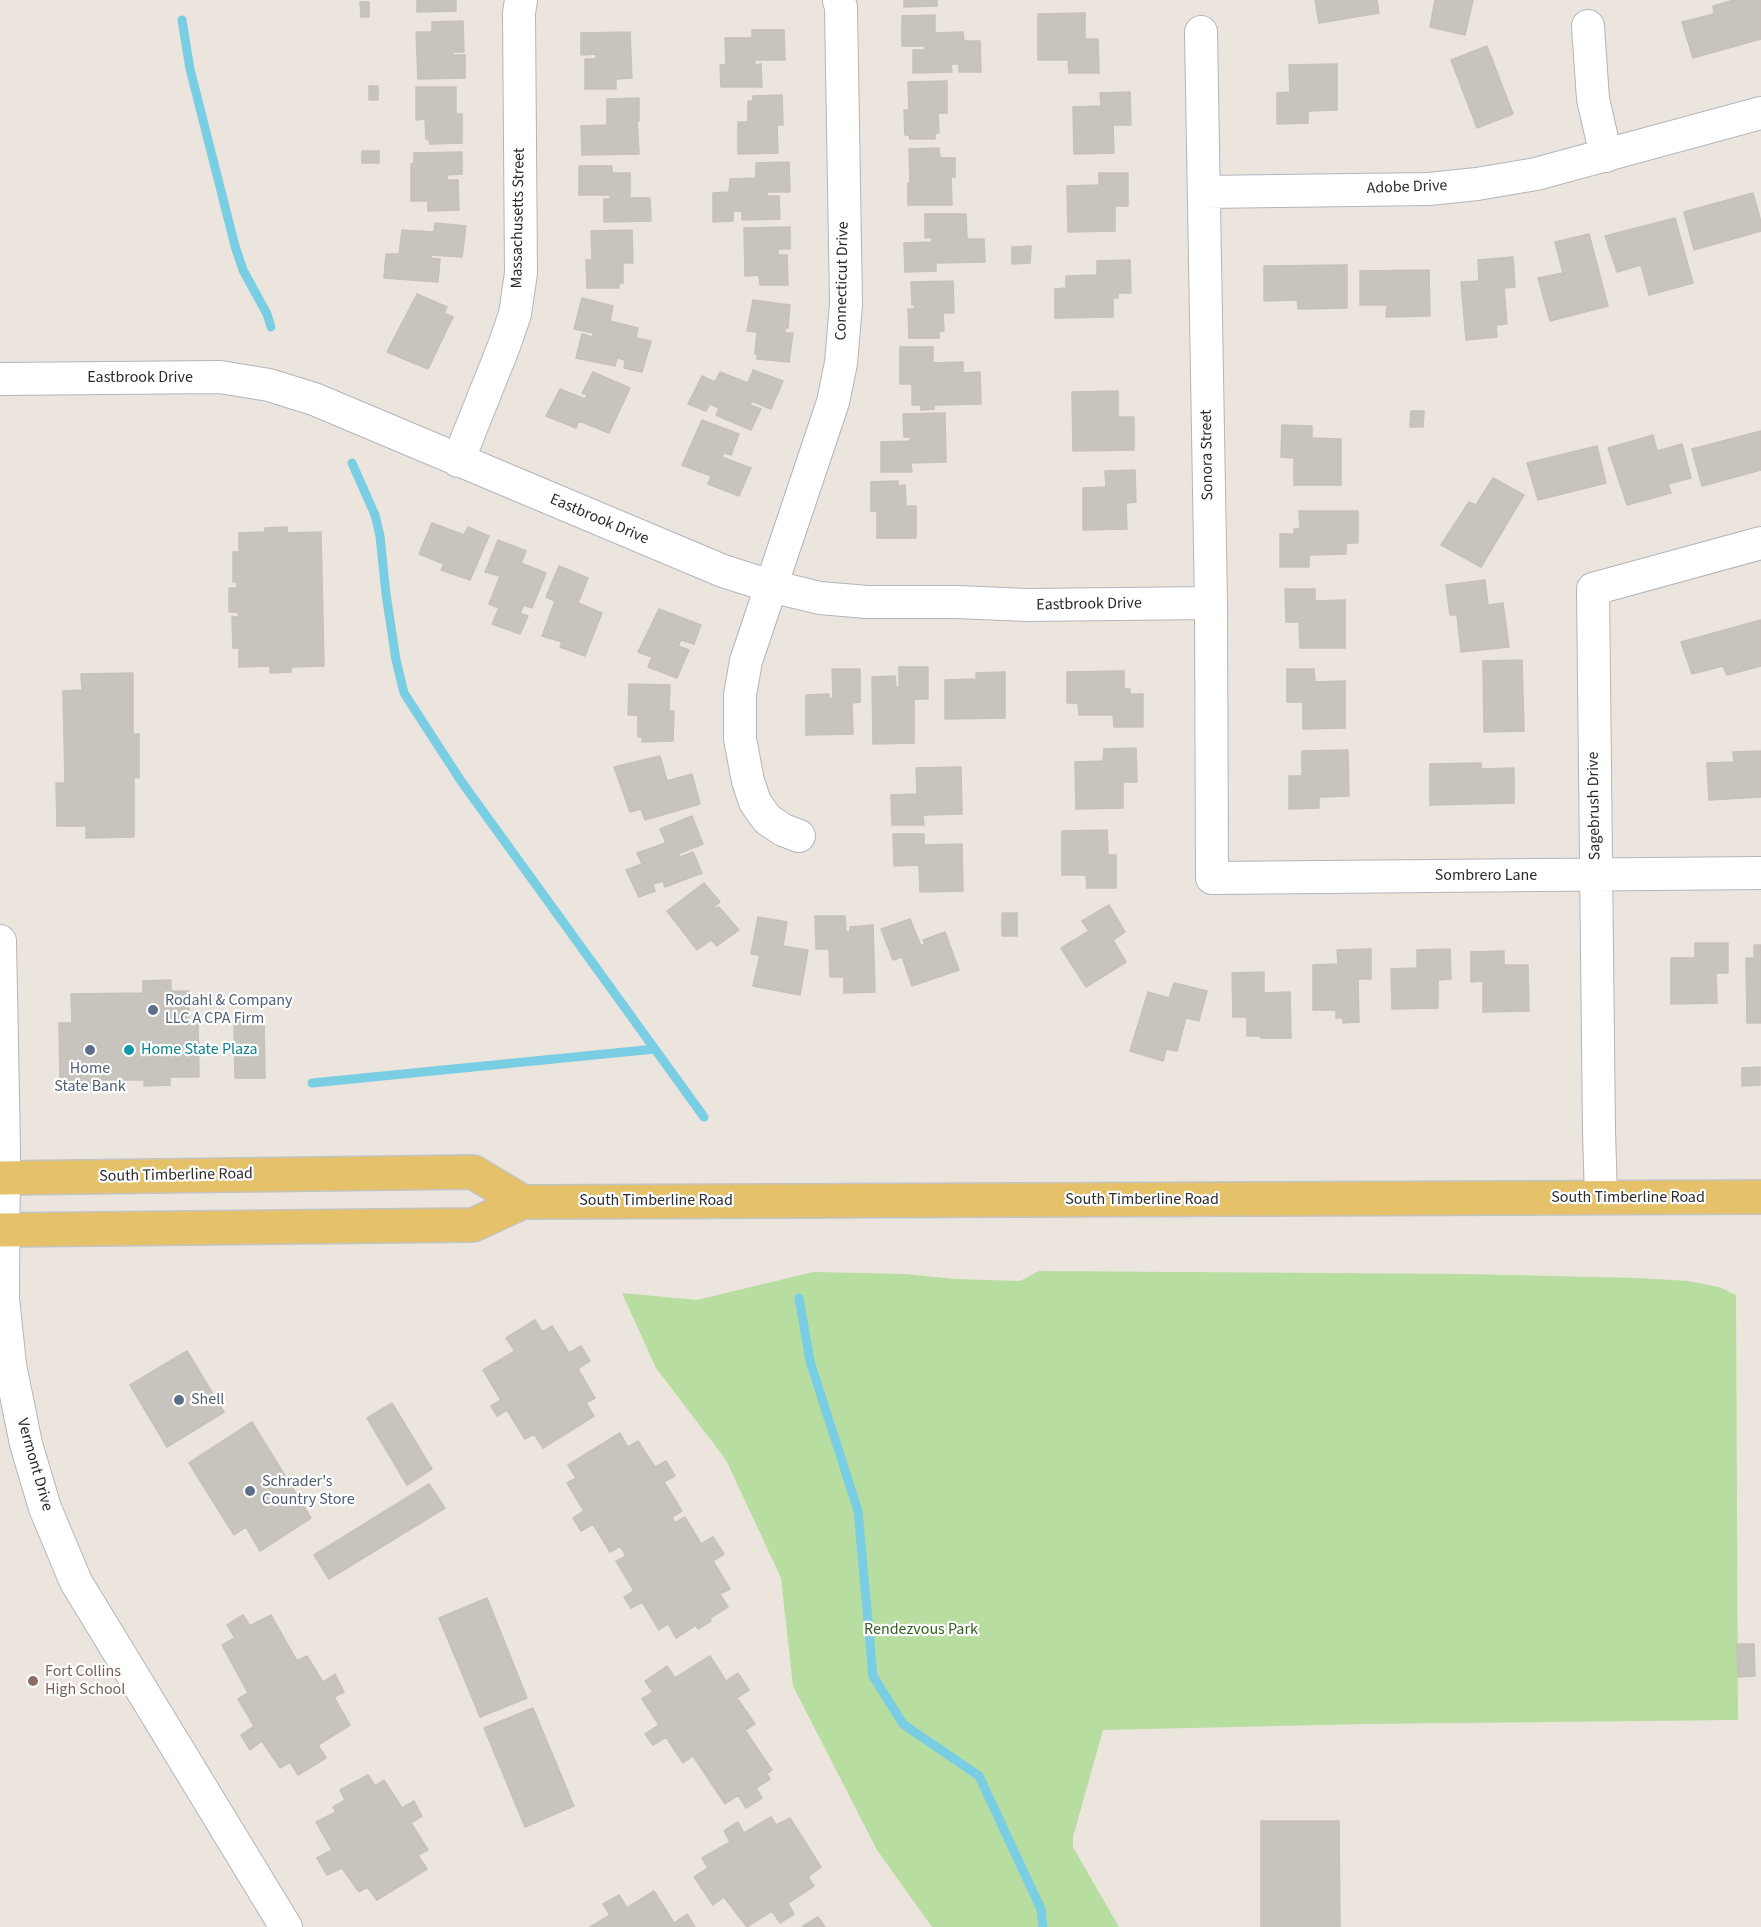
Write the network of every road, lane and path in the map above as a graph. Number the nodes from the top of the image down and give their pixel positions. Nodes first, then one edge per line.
1 (521, 0) edge
2 (839, 0) edge
3 (1588, 26) dead end
4 (1201, 32) dead end
5 (1761, 113) edge
6 (1606, 156) junction
7 (1204, 192) junction
8 (0, 379) edge
9 (458, 461) junction
10 (1761, 543) edge
11 (770, 586) junction
12 (1211, 603) junction
13 (799, 836) dead end
14 (1761, 873) edge
15 (1596, 876) junction
16 (1212, 878) joint
17 (0, 941) edge
18 (2, 1177) edge
19 (1761, 1197) edge
20 (1601, 1198) junction
21 (523, 1202) junction
22 (1, 1230) edge
23 (286, 1927) edge

1 - 9 street, Massachusetts Street
2 - 11 street, Connecticut Drive
3 - 6 street
4 - 7 street, Sonora Street
5 - 6 street, Adobe Drive
6 - 7 street, Adobe Drive
7 - 12 street, Sonora Street
8 - 9 street, Eastbrook Drive
9 - 11 street, Eastbrook Drive
10 - 15 street, Sagebrush Drive
11 - 12 street, Eastbrook Drive
11 - 13 street, Connecticut Drive
12 - 16 street, Sonora Street
14 - 15 street, Sombrero Lane
15 - 16 street, Sombrero Lane
15 - 20 street, Sagebrush Drive
17 - 18 street, Vermont Drive
18 - 21 main road, South Timberline Road
18 - 22 street, Vermont Drive
19 - 20 main road, South Timberline Road
20 - 21 main road, South Timberline Road
21 - 22 main road, South Timberline Road
22 - 23 street, Vermont Drive

